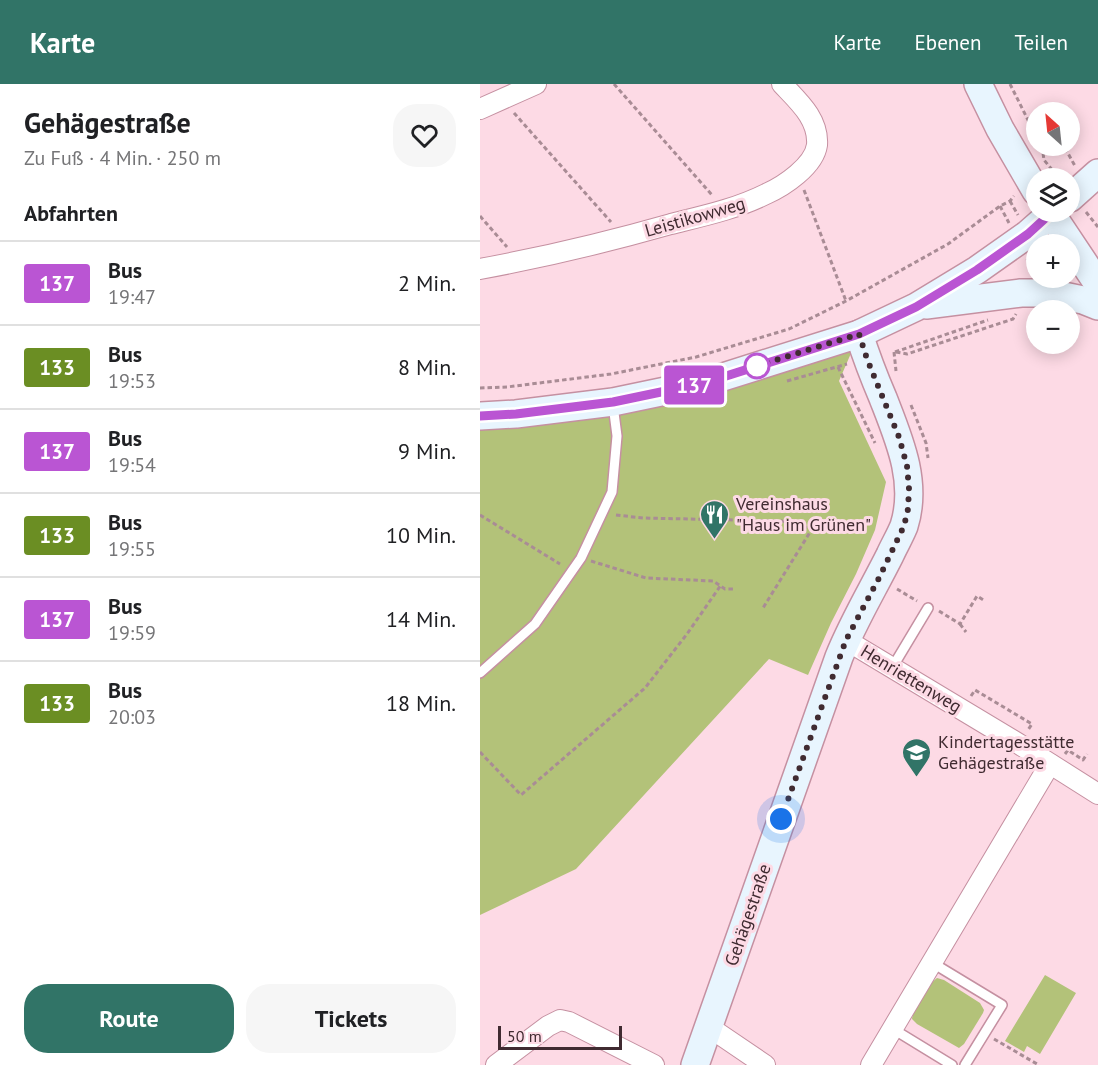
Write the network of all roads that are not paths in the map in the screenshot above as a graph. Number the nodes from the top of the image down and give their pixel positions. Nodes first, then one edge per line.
1 (536, 84) edge
2 (782, 84) edge
3 (978, 84) edge
4 (480, 109) edge
5 (1098, 172) edge
6 (1026, 174) edge
7 (1080, 188) edge
8 (1041, 222) edge
9 (1063, 222) edge
10 (480, 269) edge
11 (1098, 284) edge
12 (1098, 306) edge
13 (916, 307) junction
14 (859, 334) junction
15 (613, 402) junction
16 (480, 416) edge
17 (928, 608) dead end
18 (846, 640) junction
19 (892, 668) junction
20 (480, 673) edge
21 (1050, 764) junction
22 (1098, 794) edge
23 (931, 962) junction
24 (709, 1027) junction
25 (892, 1029) junction
26 (496, 1065) edge
27 (654, 1065) edge
28 (695, 1065) edge
29 (765, 1065) edge
30 (871, 1065) edge
31 (952, 1065) edge
32 (965, 1065) edge

1 - 4 street
2 - 10 street, Leistikowweg
3 - 6 street
5 - 7 street
8 - 13 street
9 - 11 street
12 - 13 street
13 - 14 street
14 - 15 street
14 - 18 street, Gehägestraße
15 - 16 street
15 - 20 lane
17 - 19 lane
18 - 19 street, Henriettenweg
18 - 24 street, Gehägestraße
19 - 21 street, Henriettenweg
21 - 22 street, Henriettenweg
21 - 23 street
23 - 25 street
23 - 32 lane
24 - 28 street, Gehägestraße
24 - 29 street
25 - 30 street
25 - 31 lane
26 - 27 street

